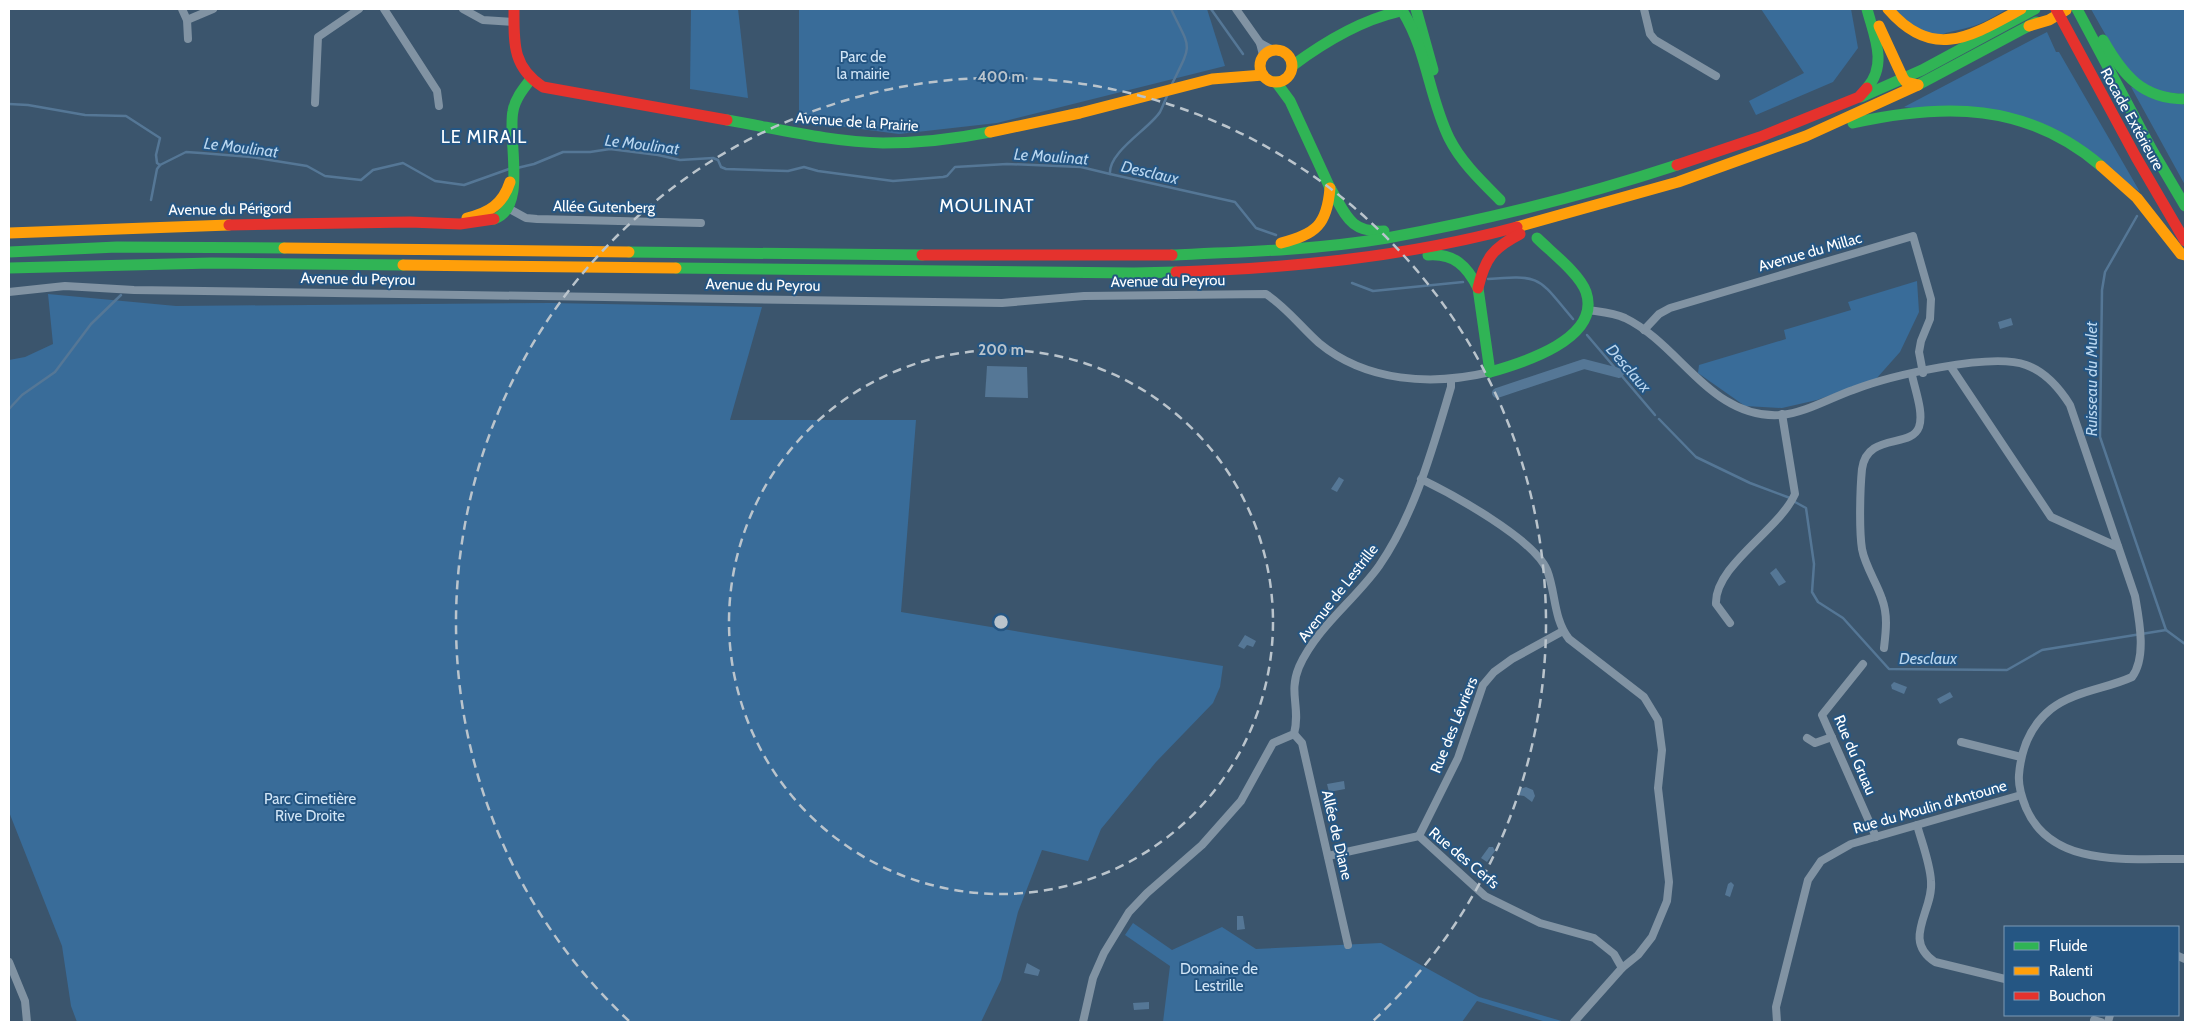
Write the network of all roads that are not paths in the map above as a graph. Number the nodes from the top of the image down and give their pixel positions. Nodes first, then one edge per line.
1 (182, 9) edge
2 (213, 9) edge
3 (359, 9) edge
4 (384, 9) edge
5 (463, 9) edge
6 (514, 9) edge
7 (1236, 9) edge
8 (1375, 9) edge
9 (1416, 9) edge
10 (1644, 9) edge
11 (1867, 9) edge
12 (1871, 9) edge
13 (1888, 9) edge
14 (2035, 9) edge
15 (2046, 9) edge
16 (2057, 9) edge
17 (2068, 9) edge
18 (2077, 9) edge
19 (2086, 9) edge
20 (1400, 10) edge
21 (2024, 15) edge
22 (187, 20) junction
23 (514, 22) junction
24 (1363, 23) junction
25 (188, 39) dead end
26 (2072, 41) junction
27 (1309, 52) junction
28 (1286, 54) junction
29 (1265, 56) junction
30 (1290, 71) junction
31 (1241, 74) junction
32 (1263, 75) junction
33 (1716, 76) dead end
34 (1903, 78) junction
35 (530, 80) junction
36 (1276, 82) junction
37 (1918, 85) junction
38 (1859, 97) junction
39 (2185, 99) edge
40 (1290, 101) junction
41 (315, 103) dead end
42 (1438, 104) junction
43 (439, 106) dead end
44 (1806, 136) junction
45 (512, 175) junction
46 (509, 188) junction
47 (1330, 188) junction
48 (1500, 200) dead end
49 (2185, 206) edge
50 (494, 208) junction
51 (508, 209) junction
52 (1516, 211) junction
53 (1546, 220) junction
54 (452, 222) junction
55 (701, 223) dead end
56 (9, 233) edge
57 (1537, 238) dead end
58 (2185, 241) edge
59 (9, 252) edge
60 (1233, 253) junction
61 (2185, 255) edge
62 (9, 268) edge
63 (1250, 269) junction
64 (1478, 288) junction
65 (9, 292) edge
66 (1588, 310) junction
67 (1644, 330) junction
68 (1952, 367) junction
69 (1490, 372) junction
70 (1923, 372) junction
71 (1912, 375) junction
72 (1451, 379) junction
73 (1782, 414) junction
74 (1421, 479) junction
75 (2118, 547) junction
76 (1730, 623) dead end
77 (1563, 631) junction
78 (1884, 648) dead end
79 (1863, 664) dead end
80 (1294, 734) junction
81 (1832, 737) junction
82 (1807, 738) dead end
83 (1961, 742) dead end
84 (2021, 757) junction
85 (2022, 795) junction
86 (1917, 825) junction
87 (1419, 836) junction
88 (1876, 837) junction
89 (1328, 856) junction
90 (2185, 859) edge
91 (1348, 945) dead end
92 (9, 962) edge
93 (1622, 968) junction
94 (2004, 980) edge
95 (27, 1022) edge
96 (1084, 1022) edge
97 (1574, 1022) edge
98 (1776, 1022) edge

1 - 22 street
2 - 22 street
3 - 41 street
4 - 43 street
5 - 23 street
6 - 23 main road
7 - 29 street
8 - 24 main road
9 - 42 main road
10 - 33 street
11 - 38 main road
12 - 34 main road
13 - 21 main road
14 - 21 main road
15 - 26 main road
16 - 21 main road
16 - 26 main road, Rocade Extérieure
17 - 21 main road
18 - 49 main road
19 - 39 main road
20 - 24 main road
20 - 42 main road
21 - 34 main road
21 - 37 main road
22 - 25 street
23 - 35 main road
24 - 27 main road
26 - 58 main road, Rocade Extérieure
27 - 28 main road
27 - 30 main road
28 - 29 main road
28 - 30 main road
29 - 31 main road, Avenue de la Prairie
29 - 32 main road
30 - 36 main road
30 - 40 main road
31 - 32 main road, Avenue de la Prairie
31 - 35 main road, Avenue de la Prairie
32 - 36 main road, Avenue de la Prairie
34 - 37 main road
34 - 38 main road
35 - 45 main road, Avenue du Périgord
36 - 40 main road
37 - 44 main road
38 - 52 main road
40 - 47 main road
42 - 48 main road
44 - 53 main road
44 - 61 main road
45 - 46 main road, Avenue du Périgord
45 - 51 main road, Avenue du Périgord
46 - 50 main road, Avenue du Périgord
46 - 51 street
47 - 52 main road
47 - 60 main road
50 - 51 main road
50 - 54 main road, Avenue du Périgord
51 - 54 main road, Avenue du Périgord
51 - 55 street, Allée Gutenberg
52 - 60 main road
53 - 63 main road
53 - 64 main road
54 - 56 main road, Avenue du Périgord
57 - 66 main road
59 - 60 main road
62 - 63 main road
63 - 64 main road
64 - 69 main road
65 - 72 street, Avenue du Peyrou
66 - 67 street
66 - 69 main road
67 - 70 street, Avenue du Millac
67 - 73 street, Rue du Moulin d'Antoune
68 - 70 street, Rue du Moulin d'Antoune
68 - 75 street
68 - 75 street, Rue du Moulin d'Antoune
69 - 72 street, Avenue du Peyrou
70 - 71 street, Rue du Moulin d'Antoune
71 - 73 street, Rue du Moulin d'Antoune
71 - 78 street
72 - 74 street, Avenue de Lestrille
73 - 76 street
74 - 77 street
74 - 80 street, Avenue de Lestrille
75 - 84 street, Rue du Moulin d'Antoune
77 - 87 street, Rue des Lévriers
77 - 93 street
79 - 81 street, Rue du Gruau
80 - 89 street, Allée de Diane
80 - 96 street
81 - 82 street
81 - 88 street, Rue du Gruau
83 - 84 street
84 - 85 street, Rue du Moulin d'Antoune
85 - 86 street, Rue du Moulin d'Antoune
85 - 90 street
86 - 88 street, Rue du Moulin d'Antoune
86 - 94 street
87 - 89 street, Rue des Cerfs
87 - 93 street, Rue des Cerfs
88 - 98 street, Rue du Moulin d'Antoune
89 - 91 street, Allée de Diane
92 - 95 street
93 - 97 street

